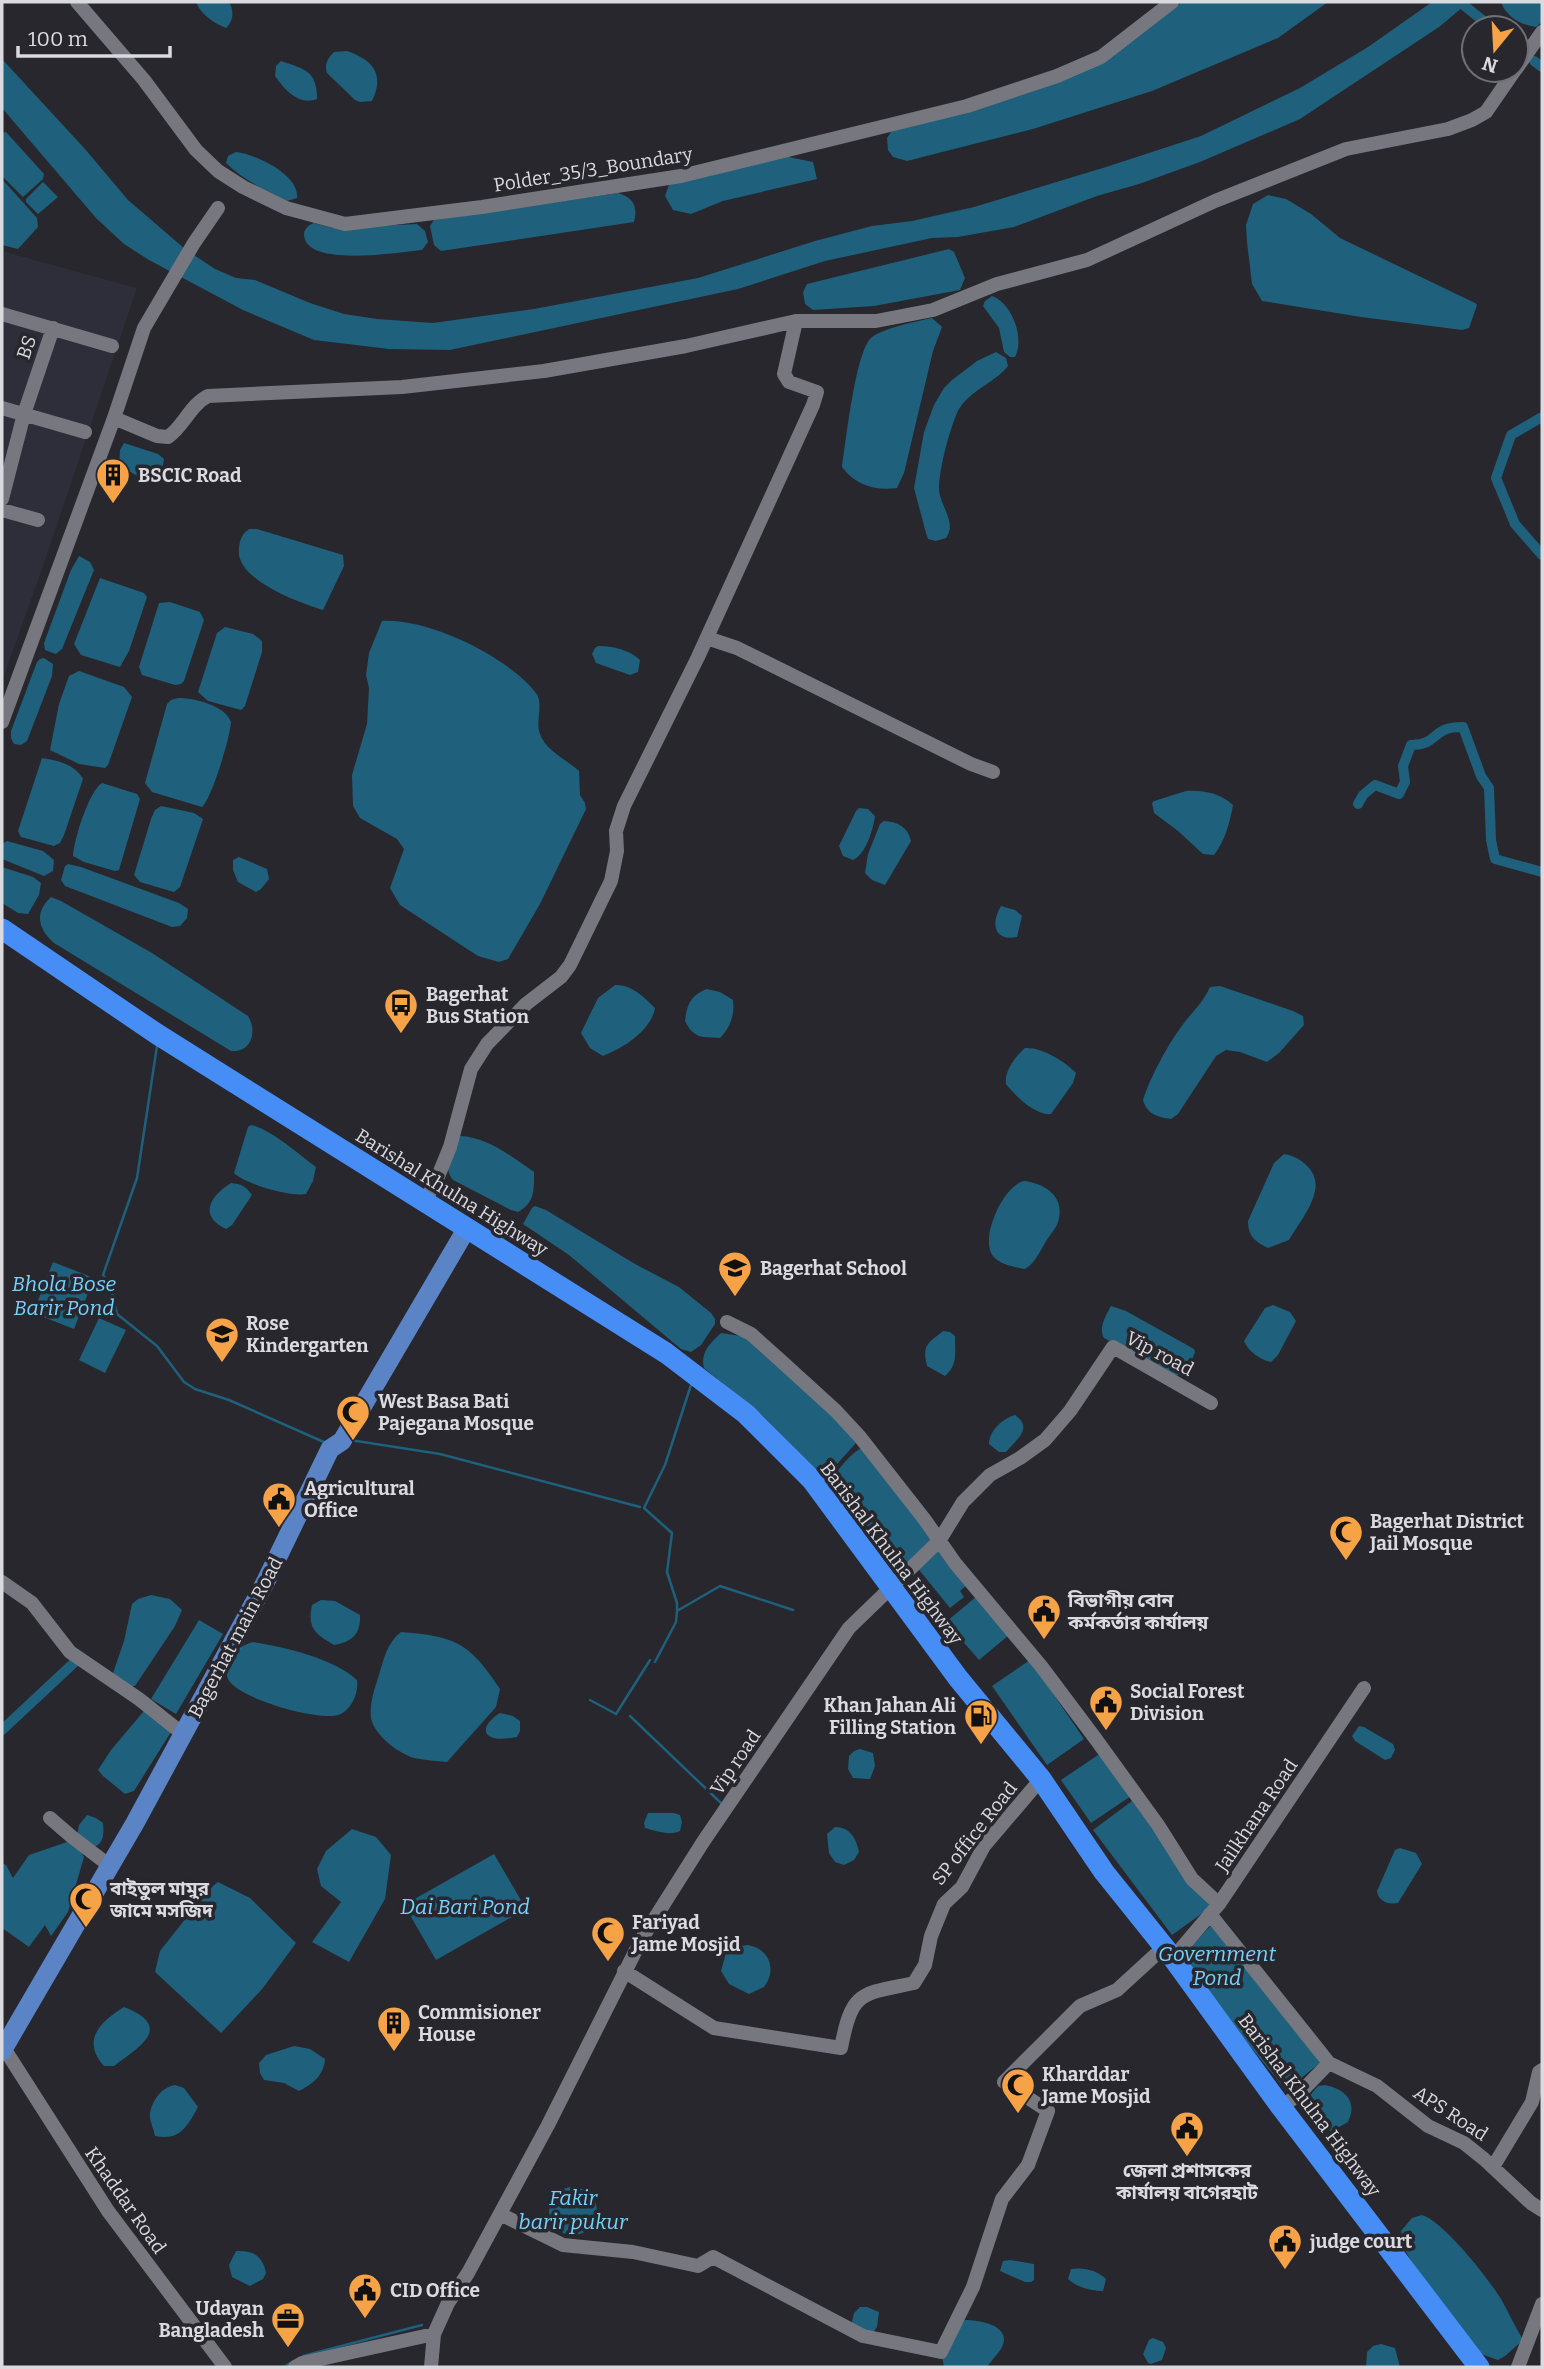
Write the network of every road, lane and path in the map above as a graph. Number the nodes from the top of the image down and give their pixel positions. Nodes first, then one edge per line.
1 (77, 2) edge
2 (1172, 2) edge
3 (1542, 32) edge
4 (1530, 50) edge
5 (1506, 84) edge
6 (218, 208) dead end
7 (2, 314) edge
8 (796, 321) junction
9 (53, 328) junction
10 (112, 346) dead end
11 (2, 408) edge
12 (24, 414) junction
13 (114, 418) junction
14 (85, 432) dead end
15 (2, 499) edge
16 (2, 510) edge
17 (38, 520) dead end
18 (707, 638) junction
19 (2, 722) edge
20 (993, 772) dead end
21 (2, 929) edge
22 (425, 1201) junction
23 (467, 1227) junction
24 (727, 1322) dead end
25 (1211, 1403) dead end
26 (939, 1541) junction
27 (2, 1581) edge
28 (891, 1586) junction
29 (1364, 1688) dead end
30 (183, 1734) junction
31 (1041, 1779) junction
32 (50, 1818) dead end
33 (110, 1866) junction
34 (1215, 1909) junction
35 (1169, 1953) junction
36 (624, 1972) junction
37 (3, 2048) edge
38 (1328, 2061) junction
39 (1542, 2070) edge
40 (1281, 2107) junction
41 (1493, 2167) junction
42 (1542, 2210) edge
43 (500, 2214) junction
44 (1542, 2304) edge
45 (434, 2334) junction
46 (435, 2366) edge
47 (225, 2367) edge
48 (295, 2367) edge
49 (1479, 2367) edge
50 (1518, 2367) edge

1 - 2 street, Polder_35/3_Boundary
3 - 4 street
5 - 8 street
6 - 13 street
7 - 9 street
8 - 13 street
8 - 18 street
9 - 10 street
9 - 12 street, BS
11 - 12 street
12 - 14 street
12 - 15 street, BS
13 - 19 street
16 - 17 street
18 - 20 street
18 - 22 street
21 - 22 highway, Barishal Khulna Highway
22 - 23 highway, Barishal Khulna Highway
23 - 28 highway, Barishal Khulna Highway
23 - 30 main road, Bagerhat main Road
24 - 26 street
25 - 26 street, Vip road
26 - 28 street, Vip road
26 - 34 street
27 - 30 street
28 - 31 highway, Barishal Khulna Highway
28 - 36 street, Vip road
29 - 34 street, Jailkhana Road
30 - 33 main road, Bagerhat main Road
31 - 35 highway, Barishal Khulna Highway
31 - 36 street, SP office Road
32 - 33 street
33 - 37 main road, Bagerhat main Road
34 - 35 street, Jailkhana Road
34 - 38 street
35 - 40 highway, Barishal Khulna Highway
35 - 43 street, Jailkhana Road
36 - 43 street, Vip road
37 - 47 street, Khaddar Road
38 - 40 street
38 - 41 street, APS Road
39 - 41 street
40 - 49 highway, Barishal Khulna Highway
41 - 42 street, APS Road
43 - 45 street, Vip road
44 - 50 street
45 - 46 street, Vip road
45 - 48 street

